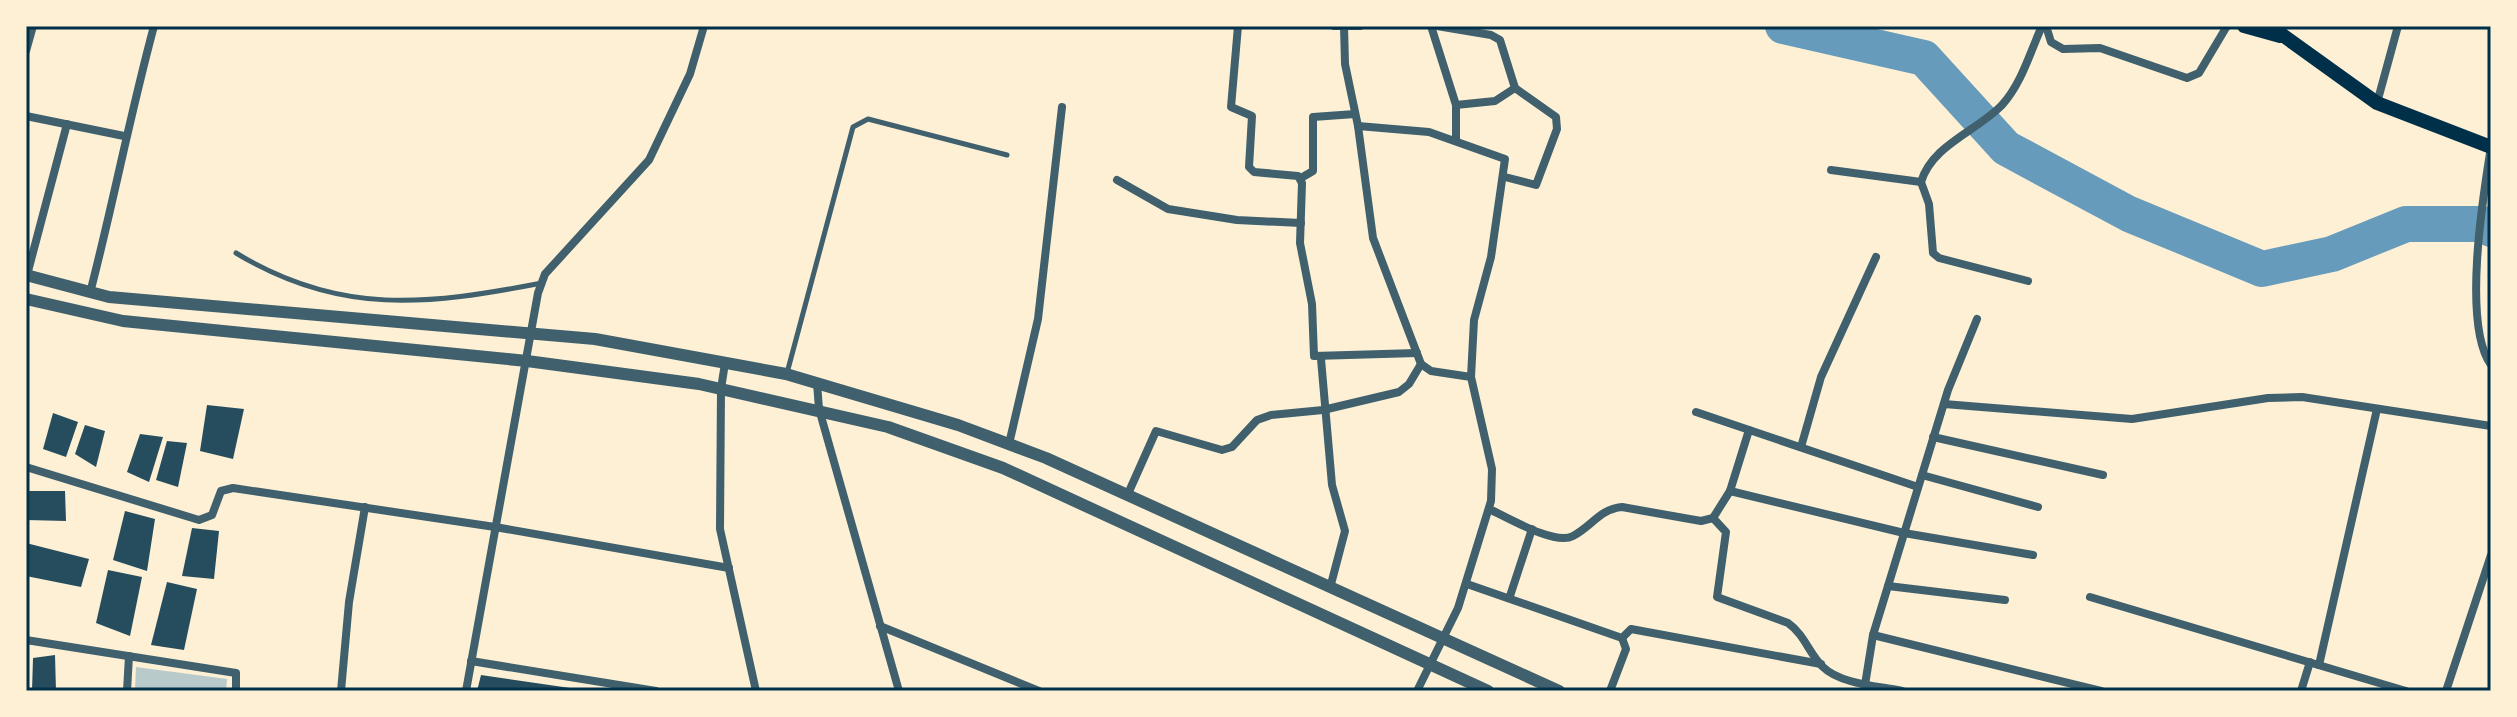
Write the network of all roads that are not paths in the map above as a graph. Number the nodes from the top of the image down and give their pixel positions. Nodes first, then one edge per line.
1 (33, 26) edge
2 (154, 26) edge
3 (704, 26) edge
4 (1238, 26) edge
5 (1360, 26) edge
6 (1431, 26) edge
7 (1437, 26) edge
8 (2044, 26) edge
9 (2227, 26) edge
10 (2244, 26) edge
11 (2398, 26) edge
12 (1341, 27) edge
13 (2276, 31) edge
14 (26, 51) edge
15 (1515, 88) junction
16 (2377, 103) junction
17 (1456, 105) junction
18 (1062, 107) dead end
19 (1355, 114) junction
20 (26, 116) edge
21 (67, 124) junction
22 (1358, 126) junction
23 (124, 136) junction
24 (1456, 141) junction
25 (2491, 147) edge
26 (1007, 155) dead end
27 (1831, 170) dead end
28 (1505, 177) junction
29 (1301, 178) junction
30 (1117, 180) dead end
31 (1921, 182) junction
32 (1301, 223) junction
33 (236, 253) dead end
34 (1876, 257) dead end
35 (26, 275) edge
36 (2028, 281) dead end
37 (542, 283) junction
38 (90, 293) junction
39 (26, 299) edge
40 (1977, 319) dead end
41 (533, 331) junction
42 (1417, 353) junction
43 (1321, 359) junction
44 (527, 361) junction
45 (725, 363) junction
46 (1421, 364) junction
47 (2491, 365) edge
48 (786, 374) junction
49 (1471, 377) junction
50 (817, 383) junction
51 (721, 389) junction
52 (1944, 404) junction
53 (819, 409) junction
54 (2377, 409) junction
55 (1323, 410) junction
56 (1696, 412) dead end
57 (2491, 426) edge
58 (1749, 430) junction
59 (1933, 437) junction
60 (1009, 444) junction
61 (1801, 447) junction
62 (26, 467) edge
63 (1922, 475) junction
64 (2103, 475) dead end
65 (1918, 487) junction
66 (1730, 491) junction
67 (1126, 497) junction
68 (365, 507) junction
69 (2038, 507) dead end
70 (1489, 509) junction
71 (1713, 518) junction
72 (495, 527) junction
73 (1532, 529) junction
74 (1904, 533) junction
75 (2033, 555) dead end
76 (2491, 555) edge
77 (729, 568) junction
78 (1467, 584) junction
79 (1888, 586) junction
80 (1330, 588) junction
81 (1510, 596) junction
82 (2090, 597) dead end
83 (2005, 600) dead end
84 (880, 626) junction
85 (1873, 635) junction
86 (1622, 638) junction
87 (1442, 639) junction
88 (26, 640) edge
89 (129, 656) junction
90 (471, 661) junction
91 (1821, 664) junction
92 (2314, 664) junction
93 (1428, 665) junction
94 (1864, 687) edge
95 (615, 688) edge
96 (127, 691) edge
97 (236, 691) edge
98 (341, 691) edge
99 (466, 691) edge
100 (656, 691) edge
101 (756, 691) edge
102 (899, 691) edge
103 (1039, 691) edge
104 (1417, 691) edge
105 (1488, 691) edge
106 (1559, 691) edge
107 (1610, 691) edge
108 (1902, 691) edge
109 (2101, 691) edge
110 (2301, 691) edge
111 (2406, 691) edge
112 (2446, 691) edge

1 - 14 street
2 - 23 street
3 - 37 street
4 - 29 street
5 - 12 street
6 - 17 street
7 - 15 street
8 - 9 street
8 - 31 street
10 - 13 main road
11 - 16 street
12 - 19 street
13 - 16 main road
15 - 17 street
15 - 28 street
16 - 25 main road
17 - 24 street
18 - 60 street
19 - 22 street
19 - 29 street
20 - 21 street
21 - 23 street
21 - 35 street
22 - 24 street
22 - 42 street
23 - 38 street
24 - 28 street
25 - 47 street
26 - 48 lane
27 - 31 street
28 - 49 street
29 - 32 street
30 - 32 street
31 - 36 street
32 - 43 street
33 - 37 lane
34 - 61 street
35 - 38 street
37 - 41 street
38 - 41 street
39 - 44 street
40 - 52 street
41 - 44 street
41 - 45 street
42 - 43 street
42 - 46 street
43 - 55 street
44 - 51 street
44 - 72 street
45 - 48 street
45 - 51 street
46 - 49 street
46 - 55 street
48 - 50 street
49 - 70 street
50 - 53 street
50 - 60 street
51 - 53 street
51 - 77 street
52 - 54 street
52 - 59 street
53 - 84 street
53 - 93 street
54 - 57 street
54 - 92 street
55 - 67 street
55 - 80 street
56 - 58 street
58 - 61 street
58 - 66 street
59 - 63 street
59 - 64 street
60 - 67 street
61 - 65 street
62 - 68 street
63 - 65 street
63 - 69 street
65 - 74 street
66 - 71 street
66 - 74 street
67 - 80 street
68 - 72 street
68 - 98 street
70 - 73 street
70 - 78 street
71 - 73 street
71 - 91 street
72 - 77 street
72 - 90 street
73 - 81 street
74 - 75 street
74 - 79 street
76 - 112 street
77 - 101 street
78 - 81 street
78 - 87 street
79 - 83 street
79 - 85 street
80 - 87 street
81 - 86 street
82 - 92 street
84 - 102 street
84 - 103 street
85 - 94 street
85 - 109 street
86 - 91 street
86 - 107 street
87 - 93 street
87 - 106 street
88 - 89 street
89 - 96 street
89 - 97 street
90 - 95 street
90 - 99 street
91 - 94 street
92 - 110 street
92 - 111 street
93 - 104 street
93 - 105 street
94 - 108 street
95 - 100 street

